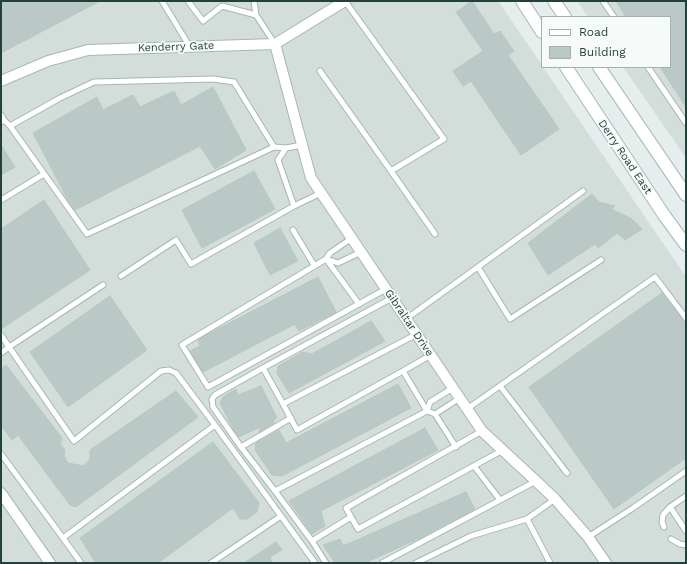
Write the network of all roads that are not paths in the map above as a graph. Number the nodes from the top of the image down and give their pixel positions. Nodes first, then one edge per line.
1 (162, 1) edge
2 (188, 1) edge
3 (254, 1) edge
4 (345, 1) edge
5 (522, 1) edge
6 (554, 1) edge
7 (603, 1) edge
8 (256, 15) junction
9 (564, 16) edge
10 (613, 16) edge
11 (541, 30) edge
12 (275, 44) junction
13 (190, 47) junction
14 (567, 68) edge
15 (600, 68) edge
16 (649, 68) edge
17 (320, 71) dead end
18 (1, 81) edge
19 (2, 119) edge
20 (686, 123) edge
21 (10, 126) junction
22 (302, 145) junction
23 (274, 147) junction
24 (286, 148) junction
25 (390, 171) junction
26 (44, 174) junction
27 (583, 191) dead end
28 (321, 193) junction
29 (686, 195) edge
30 (1, 200) edge
31 (294, 206) junction
32 (293, 230) dead end
33 (435, 234) dead end
34 (352, 238) junction
35 (686, 246) edge
36 (360, 252) junction
37 (326, 259) junction
38 (601, 260) dead end
39 (314, 265) junction
40 (478, 267) junction
41 (121, 276) dead end
42 (103, 285) dead end
43 (386, 289) junction
44 (392, 298) junction
45 (359, 304) junction
46 (686, 318) edge
47 (406, 319) junction
48 (417, 334) junction
49 (1, 335) edge
50 (9, 347) junction
51 (1, 352) edge
52 (431, 355) junction
53 (264, 368) junction
54 (403, 371) junction
55 (500, 386) junction
56 (453, 388) junction
57 (460, 398) junction
58 (283, 404) junction
59 (467, 409) junction
60 (427, 411) junction
61 (435, 414) junction
62 (291, 418) junction
63 (215, 425) junction
64 (482, 431) junction
65 (241, 447) junction
66 (456, 447) junction
67 (503, 450) junction
68 (1, 454) edge
69 (474, 466) junction
70 (686, 471) edge
71 (567, 473) dead end
72 (536, 480) junction
73 (275, 491) junction
74 (1, 493) edge
75 (686, 496) edge
76 (555, 499) junction
77 (500, 500) junction
78 (670, 506) junction
79 (281, 516) junction
80 (351, 517) junction
81 (527, 519) junction
82 (664, 527) dead end
83 (686, 531) edge
84 (588, 537) junction
85 (63, 538) junction
86 (671, 540) dead end
87 (312, 541) junction
88 (686, 545) edge
89 (50, 563) edge
90 (81, 563) edge
91 (211, 563) edge
92 (316, 563) edge
93 (326, 563) edge
94 (382, 563) edge
95 (416, 563) edge
96 (550, 563) edge
97 (606, 563) edge

1 - 13 lane
2 - 8 lane
3 - 8 lane
4 - 12 street, Kenderry Gate
4 - 25 lane
5 - 11 main road
6 - 9 main road
7 - 10 lane
8 - 12 lane
12 - 13 street, Kenderry Gate
12 - 22 street, Gibraltar Drive
13 - 18 street, Kenderry Gate
14 - 35 main road, Derry Road East
15 - 29 main road
16 - 20 lane
17 - 25 lane
19 - 21 lane
21 - 23 lane
21 - 26 lane
22 - 24 lane
22 - 28 street, Gibraltar Drive
23 - 24 lane
23 - 26 lane
24 - 31 lane
25 - 33 lane
26 - 30 lane
27 - 40 lane
28 - 31 lane
28 - 34 street, Gibraltar Drive
31 - 41 lane
32 - 39 lane
34 - 36 street, Gibraltar Drive
34 - 37 lane
36 - 37 lane
36 - 43 street, Gibraltar Drive
37 - 39 lane
37 - 45 lane
38 - 40 lane
39 - 45 lane
40 - 47 lane
42 - 50 lane
43 - 44 street, Gibraltar Drive
43 - 45 lane
44 - 47 street, Gibraltar Drive
44 - 53 lane
46 - 55 lane
47 - 48 street, Gibraltar Drive
48 - 52 street, Gibraltar Drive
48 - 58 lane
49 - 50 lane
50 - 51 lane
50 - 63 lane
52 - 54 lane
52 - 56 street, Gibraltar Drive
53 - 58 lane
53 - 65 lane
54 - 60 lane
54 - 62 lane
55 - 59 lane
55 - 71 lane
56 - 57 street, Gibraltar Drive
56 - 60 lane
57 - 59 street, Gibraltar Drive
57 - 61 lane
58 - 62 lane
59 - 64 street, Gibraltar Drive
60 - 61 lane
60 - 73 lane
61 - 66 lane
62 - 65 lane
63 - 79 lane
63 - 85 lane
64 - 66 lane
64 - 67 street, Gibraltar Drive
65 - 73 lane
66 - 80 lane
67 - 69 lane
67 - 72 street, Gibraltar Drive
68 - 85 lane
69 - 77 lane
69 - 80 lane
70 - 84 lane
72 - 76 street, Gibraltar Drive
72 - 77 lane
73 - 87 lane
74 - 89 street
75 - 78 lane
76 - 81 lane
76 - 84 street, Gibraltar Drive
77 - 94 lane
78 - 82 lane
78 - 83 lane
79 - 91 lane
79 - 92 lane
80 - 87 lane
81 - 95 lane
81 - 96 lane
84 - 97 street, Gibraltar Drive
85 - 90 lane
86 - 88 lane
87 - 93 lane

